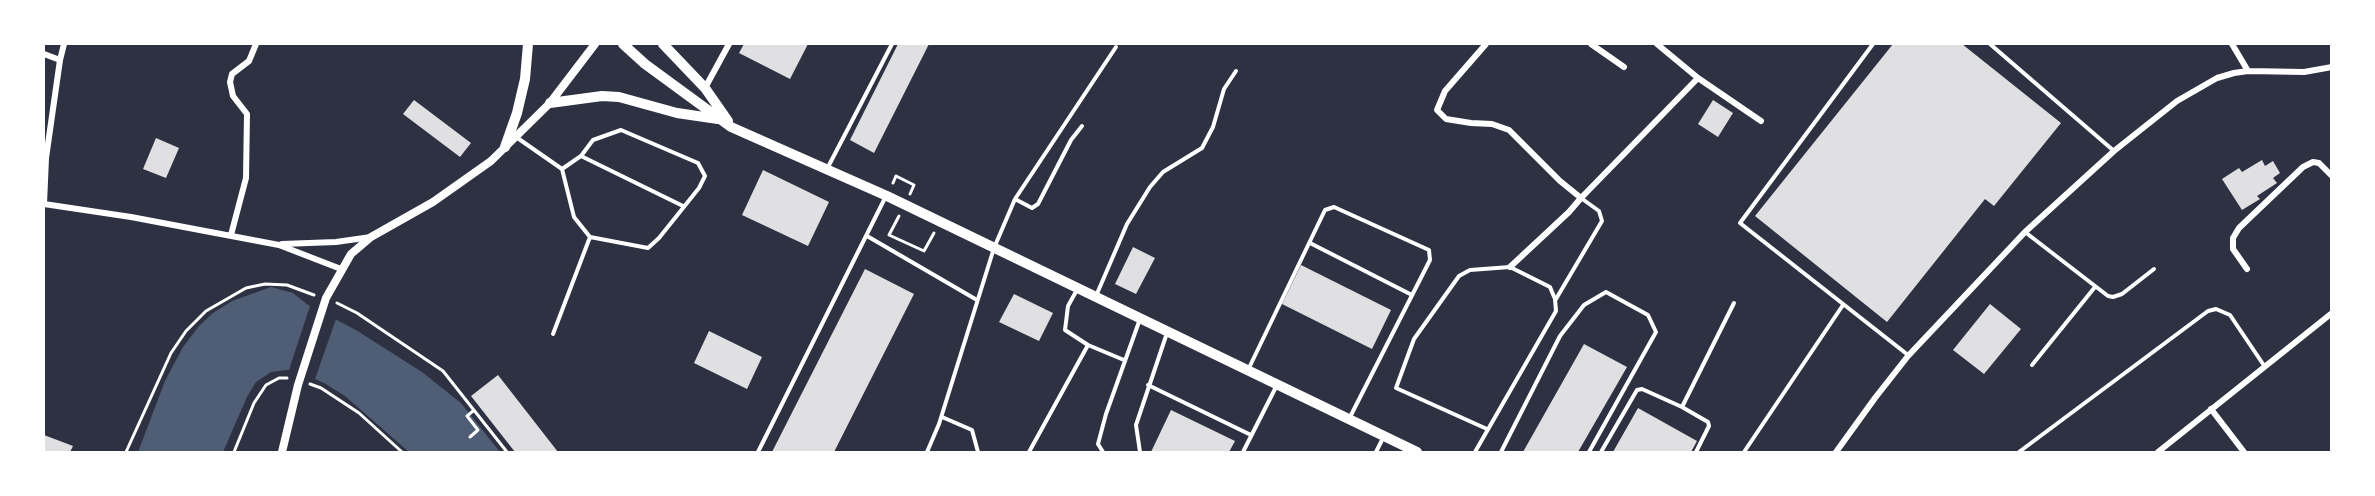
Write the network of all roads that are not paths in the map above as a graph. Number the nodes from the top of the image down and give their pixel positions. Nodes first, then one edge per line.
1 (64, 44) edge
2 (256, 44) edge
3 (528, 44) edge
4 (595, 44) edge
5 (624, 44) edge
6 (663, 44) edge
7 (729, 44) edge
8 (892, 44) edge
9 (1486, 44) edge
10 (1591, 44) edge
11 (1657, 44) edge
12 (1873, 44) edge
13 (1990, 44) edge
14 (2232, 44) edge
15 (1116, 47) dead end
16 (44, 54) edge
17 (60, 60) junction
18 (1624, 67) dead end
19 (2331, 67) edge
20 (1236, 71) dead end
21 (2248, 71) junction
22 (1698, 78) junction
23 (705, 88) junction
24 (550, 103) junction
25 (718, 119) junction
26 (1761, 121) dead end
27 (1082, 126) dead end
28 (731, 127) junction
29 (516, 137) junction
30 (505, 147) junction
31 (2114, 151) junction
32 (581, 156) junction
33 (562, 169) junction
34 (827, 170) junction
35 (2331, 176) edge
36 (887, 196) junction
37 (1581, 198) junction
38 (1016, 199) junction
39 (44, 204) edge
40 (684, 206) junction
41 (2025, 232) junction
42 (231, 235) junction
43 (867, 236) junction
44 (371, 237) junction
45 (590, 237) junction
46 (1310, 243) junction
47 (279, 244) junction
48 (994, 248) junction
49 (1510, 267) junction
50 (2247, 268) dead end
51 (341, 269) junction
52 (2154, 269) dead end
53 (2096, 286) junction
54 (1078, 288) junction
55 (1412, 295) junction
56 (1096, 297) junction
57 (1555, 299) junction
58 (977, 300) junction
59 (1734, 303) dead end
60 (1843, 305) junction
61 (2331, 313) edge
62 (1141, 318) junction
63 (1168, 331) junction
64 (553, 334) dead end
65 (1088, 345) junction
66 (1908, 356) junction
67 (1124, 360) junction
68 (2032, 365) dead end
69 (2265, 367) junction
70 (1248, 370) junction
71 (1148, 384) junction
72 (1278, 385) junction
73 (1682, 407) junction
74 (2211, 409) junction
75 (942, 417) junction
76 (1349, 421) junction
77 (1487, 429) junction
78 (1251, 435) junction
79 (1383, 437) junction
80 (282, 453) edge
81 (758, 453) edge
82 (927, 453) edge
83 (978, 453) edge
84 (1029, 453) edge
85 (1103, 453) edge
86 (1140, 453) edge
87 (1243, 453) edge
88 (1376, 453) edge
89 (1417, 453) edge
90 (1475, 453) edge
91 (1501, 453) edge
92 (1589, 453) edge
93 (1601, 453) edge
94 (1696, 453) edge
95 (1744, 453) edge
96 (1836, 453) edge
97 (2019, 453) edge
98 (2158, 453) edge
99 (2244, 453) edge

1 - 17 street
2 - 42 street
3 - 30 main road
4 - 24 street
5 - 25 main road
6 - 23 main road
7 - 23 street
8 - 34 lane
9 - 37 street
10 - 18 street
11 - 22 street
12 - 60 lane
13 - 31 lane
14 - 21 street
15 - 38 lane
16 - 17 street
17 - 39 street
19 - 21 street
20 - 56 lane
21 - 31 street
22 - 26 street
22 - 37 street
23 - 28 main road
24 - 25 main road
24 - 29 street
25 - 28 main road
27 - 38 lane
28 - 34 main road
29 - 30 street
29 - 33 lane
30 - 44 street
31 - 41 street
32 - 33 lane
32 - 40 lane
32 - 40 lane
33 - 45 lane
34 - 36 main road
35 - 50 street
36 - 43 lane
36 - 48 main road
37 - 49 street
37 - 57 lane
38 - 48 lane
39 - 42 street
40 - 45 lane
41 - 53 lane
41 - 66 street
42 - 47 street
43 - 58 lane
43 - 81 lane
44 - 47 street
44 - 51 street
45 - 64 lane
46 - 55 lane
46 - 55 lane
46 - 70 lane
47 - 51 street
48 - 54 main road
48 - 58 lane
49 - 57 lane
49 - 77 lane
51 - 80 street
52 - 53 lane
53 - 68 lane
54 - 56 main road
54 - 65 lane
55 - 76 lane
56 - 62 main road
57 - 77 lane
58 - 75 lane
59 - 73 lane
60 - 66 lane
60 - 95 lane
61 - 69 street
62 - 63 main road
62 - 67 lane
63 - 70 main road
63 - 71 lane
65 - 67 lane
65 - 84 lane
66 - 96 street
67 - 85 lane
69 - 74 street
69 - 97 lane
70 - 72 main road
71 - 78 lane
71 - 86 lane
72 - 76 main road
72 - 78 lane
73 - 93 lane
73 - 94 lane
74 - 98 street
74 - 99 street
75 - 82 lane
75 - 83 lane
76 - 79 main road
77 - 90 lane
78 - 87 lane
79 - 88 lane
79 - 89 main road
91 - 92 lane

